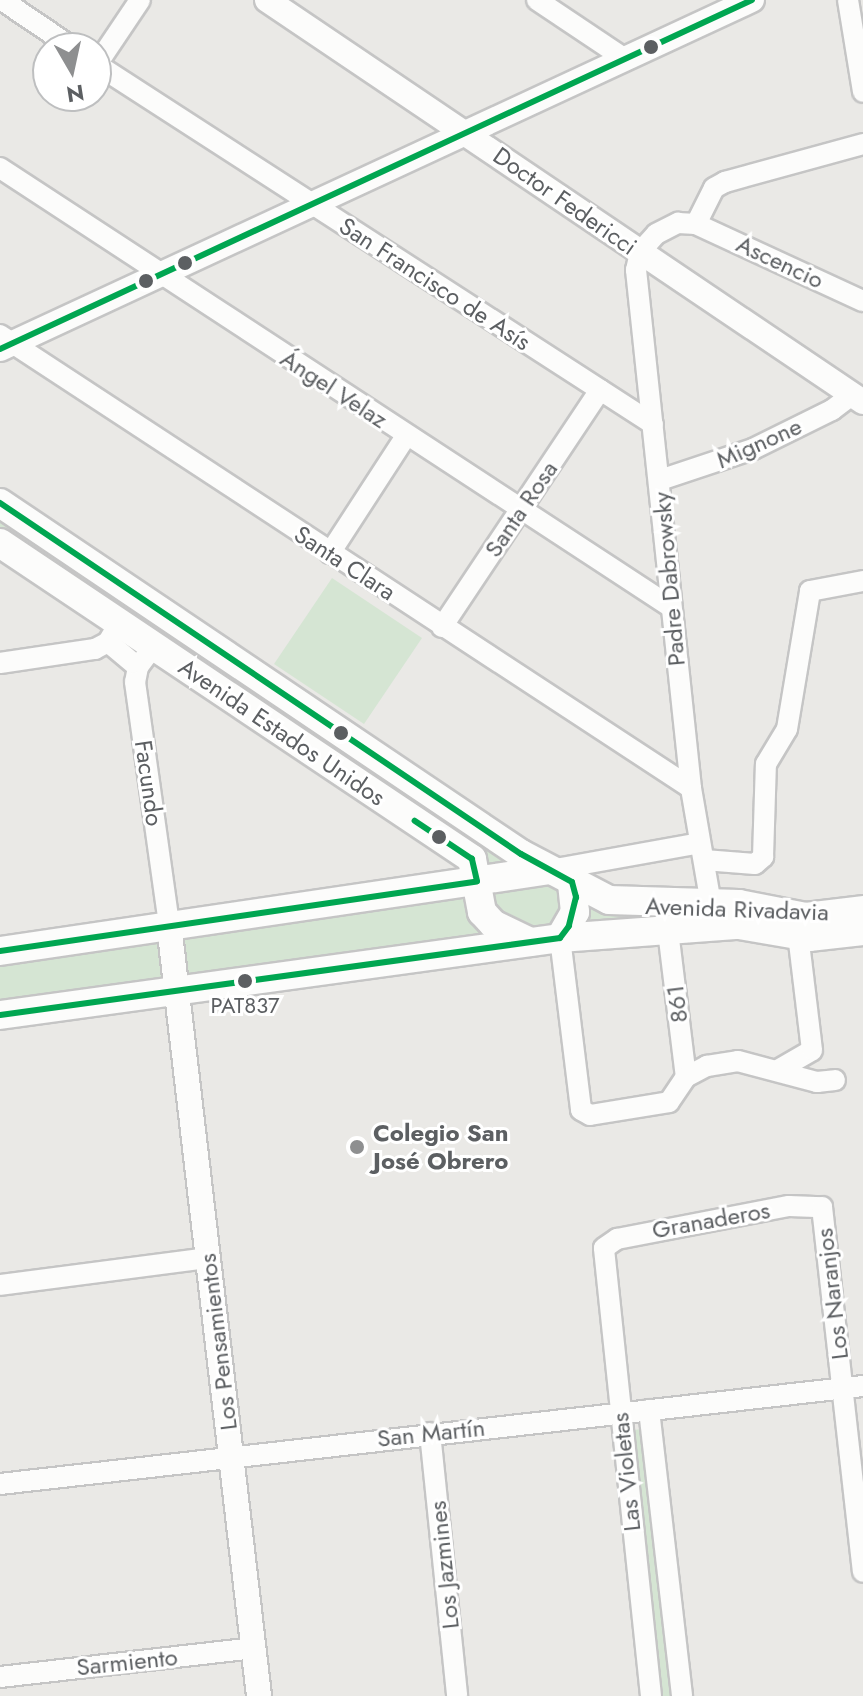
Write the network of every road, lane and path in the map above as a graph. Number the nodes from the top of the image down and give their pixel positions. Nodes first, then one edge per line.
1 (2, 0) edge
2 (140, 0) edge
3 (267, 0) edge
4 (537, 0) edge
5 (752, 0) edge
6 (848, 0) edge
7 (49, 32) edge
8 (112, 41) edge
9 (625, 59) junction
10 (112, 74) edge
11 (862, 81) edge
12 (466, 132) junction
13 (863, 144) edge
14 (0, 168) edge
15 (311, 204) junction
16 (696, 224) junction
17 (640, 252) junction
18 (159, 275) junction
19 (863, 301) edge
20 (4, 343) edge
21 (600, 390) junction
22 (858, 398) edge
23 (653, 424) junction
24 (406, 436) junction
25 (660, 480) junction
26 (0, 503) edge
27 (519, 511) junction
28 (0, 543) edge
29 (330, 553) junction
30 (863, 581) edge
31 (136, 594) junction
32 (671, 607) junction
33 (172, 618) junction
34 (442, 627) junction
35 (114, 632) junction
36 (146, 657) junction
37 (0, 663) edge
38 (691, 788) junction
39 (702, 852) junction
40 (561, 876) junction
41 (477, 881) junction
42 (711, 904) junction
43 (863, 910) edge
44 (169, 925) junction
45 (668, 931) junction
46 (863, 931) edge
47 (798, 935) junction
48 (560, 938) junction
49 (530, 942) junction
50 (0, 951) edge
51 (177, 988) junction
52 (0, 1015) edge
53 (778, 1070) junction
54 (686, 1077) junction
55 (835, 1080) dead end
56 (822, 1207) joint
57 (604, 1248) joint
58 (208, 1258) junction
59 (0, 1285) edge
60 (853, 1387) edge
61 (649, 1410) junction
62 (619, 1413) junction
63 (430, 1433) junction
64 (231, 1456) junction
65 (0, 1484) edge
66 (863, 1572) edge
67 (253, 1648) junction
68 (0, 1677) edge
69 (259, 1696) edge
70 (457, 1696) edge
71 (651, 1696) edge
72 (682, 1696) edge

1 - 7 street
2 - 8 street
3 - 12 street, Doctor Federicci
4 - 9 street
5 - 9 street
6 - 11 street
9 - 12 street
10 - 15 street, San Francisco de Asís
12 - 15 street
12 - 17 street, Doctor Federicci
13 - 16 street
14 - 18 street, Ángel Velaz
15 - 18 street
15 - 21 street, San Francisco de Asís
16 - 17 street
16 - 19 street, Ascencio
17 - 22 street, Doctor Federicci
17 - 23 street, Padre Dabrowsky
18 - 20 street
18 - 24 street, Ángel Velaz
20 - 29 street, Santa Clara
21 - 23 street, San Francisco de Asís
21 - 27 street, Santa Rosa
22 - 25 street, Mignone
23 - 25 street, Padre Dabrowsky
24 - 27 street, Ángel Velaz
24 - 29 street
25 - 32 street, Padre Dabrowsky
26 - 31 main road, Avenida Estados Unidos
27 - 32 street, Ángel Velaz
27 - 34 street, Santa Rosa
28 - 35 main road, Avenida Estados Unidos
29 - 34 street, Santa Clara
30 - 39 street
31 - 33 main road, Avenida Estados Unidos
31 - 35 main road
32 - 38 street, Padre Dabrowsky
33 - 36 main road
33 - 40 main road, Avenida Estados Unidos
34 - 38 street, Santa Clara
35 - 36 main road, Avenida Estados Unidos
35 - 37 street
36 - 41 main road, Avenida Estados Unidos
36 - 44 street, Facundo
38 - 39 street, Padre Dabrowsky
39 - 40 street
39 - 42 street, Padre Dabrowsky
40 - 41 main road
40 - 42 main road, Avenida Rivadavia
40 - 48 main road
41 - 44 main road
41 - 49 main road, Avenida Estados Unidos
42 - 43 main road, Avenida Rivadavia
44 - 50 main road
44 - 51 street, Los Pensamientos
45 - 47 main road, Avenida Rivadavia
45 - 48 main road, Avenida Rivadavia
45 - 54 street, 861
46 - 47 main road, Avenida Rivadavia
47 - 53 street
48 - 49 main road, Avenida Rivadavia
48 - 54 street
49 - 51 main road, Avenida Rivadavia
51 - 52 main road, Avenida Rivadavia
51 - 58 street, Los Pensamientos
53 - 54 street
53 - 55 street
56 - 57 street, Granaderos
56 - 60 street, Los Naranjos
57 - 62 street, Las Violetas
58 - 59 street
58 - 64 street, Los Pensamientos
60 - 61 street, San Martín
60 - 66 street, Los Naranjos
61 - 62 street, San Martín
61 - 72 street, Las Violetas
62 - 63 street, San Martín
62 - 71 street, Las Violetas
63 - 64 street, San Martín
63 - 70 street, Los Jazmines
64 - 65 street, San Martín
64 - 67 street, Los Pensamientos
67 - 68 street, Sarmiento
67 - 69 street, Los Pensamientos

